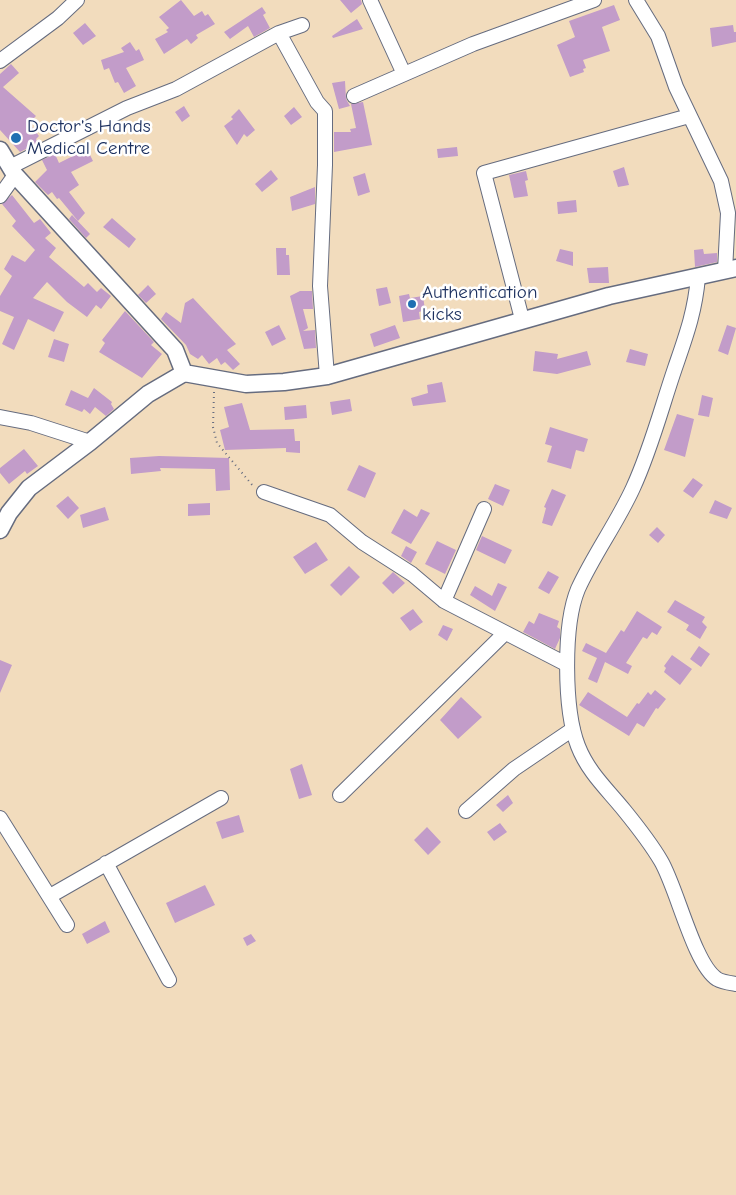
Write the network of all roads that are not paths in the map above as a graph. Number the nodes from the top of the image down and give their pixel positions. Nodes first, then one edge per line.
1 (77, 0) edge
2 (370, 0) edge
3 (594, 0) edge
4 (636, 0) edge
5 (302, 25) dead end
6 (279, 33) junction
7 (0, 61) edge
8 (404, 74) junction
9 (354, 96) dead end
10 (689, 116) junction
11 (0, 150) edge
12 (13, 171) junction
13 (0, 196) edge
14 (730, 269) edge
15 (698, 277) junction
16 (522, 319) junction
17 (184, 373) junction
18 (327, 376) junction
19 (0, 417) edge
20 (90, 442) junction
21 (264, 492) road end
22 (484, 509) dead end
23 (0, 530) edge
24 (444, 601) junction
25 (505, 633) junction
26 (566, 664) junction
27 (574, 729) junction
28 (340, 795) dead end
29 (221, 798) dead end
30 (466, 811) dead end
31 (0, 818) edge
32 (106, 864) junction
33 (50, 896) junction
34 (67, 925) dead end
35 (170, 980) dead end
36 (736, 984) edge

1 - 7 street
2 - 8 street
3 - 8 street
4 - 10 street
5 - 6 street
6 - 12 street
6 - 18 street
8 - 9 street
10 - 14 street
10 - 16 street
11 - 12 street
12 - 13 street
12 - 17 street
14 - 15 street
15 - 16 street
15 - 26 street
16 - 18 street
17 - 18 street
17 - 20 street
19 - 20 street
20 - 23 street
21 - 24 street
22 - 24 street
24 - 25 street
25 - 26 street
25 - 28 street
26 - 27 street
27 - 30 street
27 - 36 street
29 - 32 street
31 - 33 street
32 - 33 street
32 - 35 street
33 - 34 street

